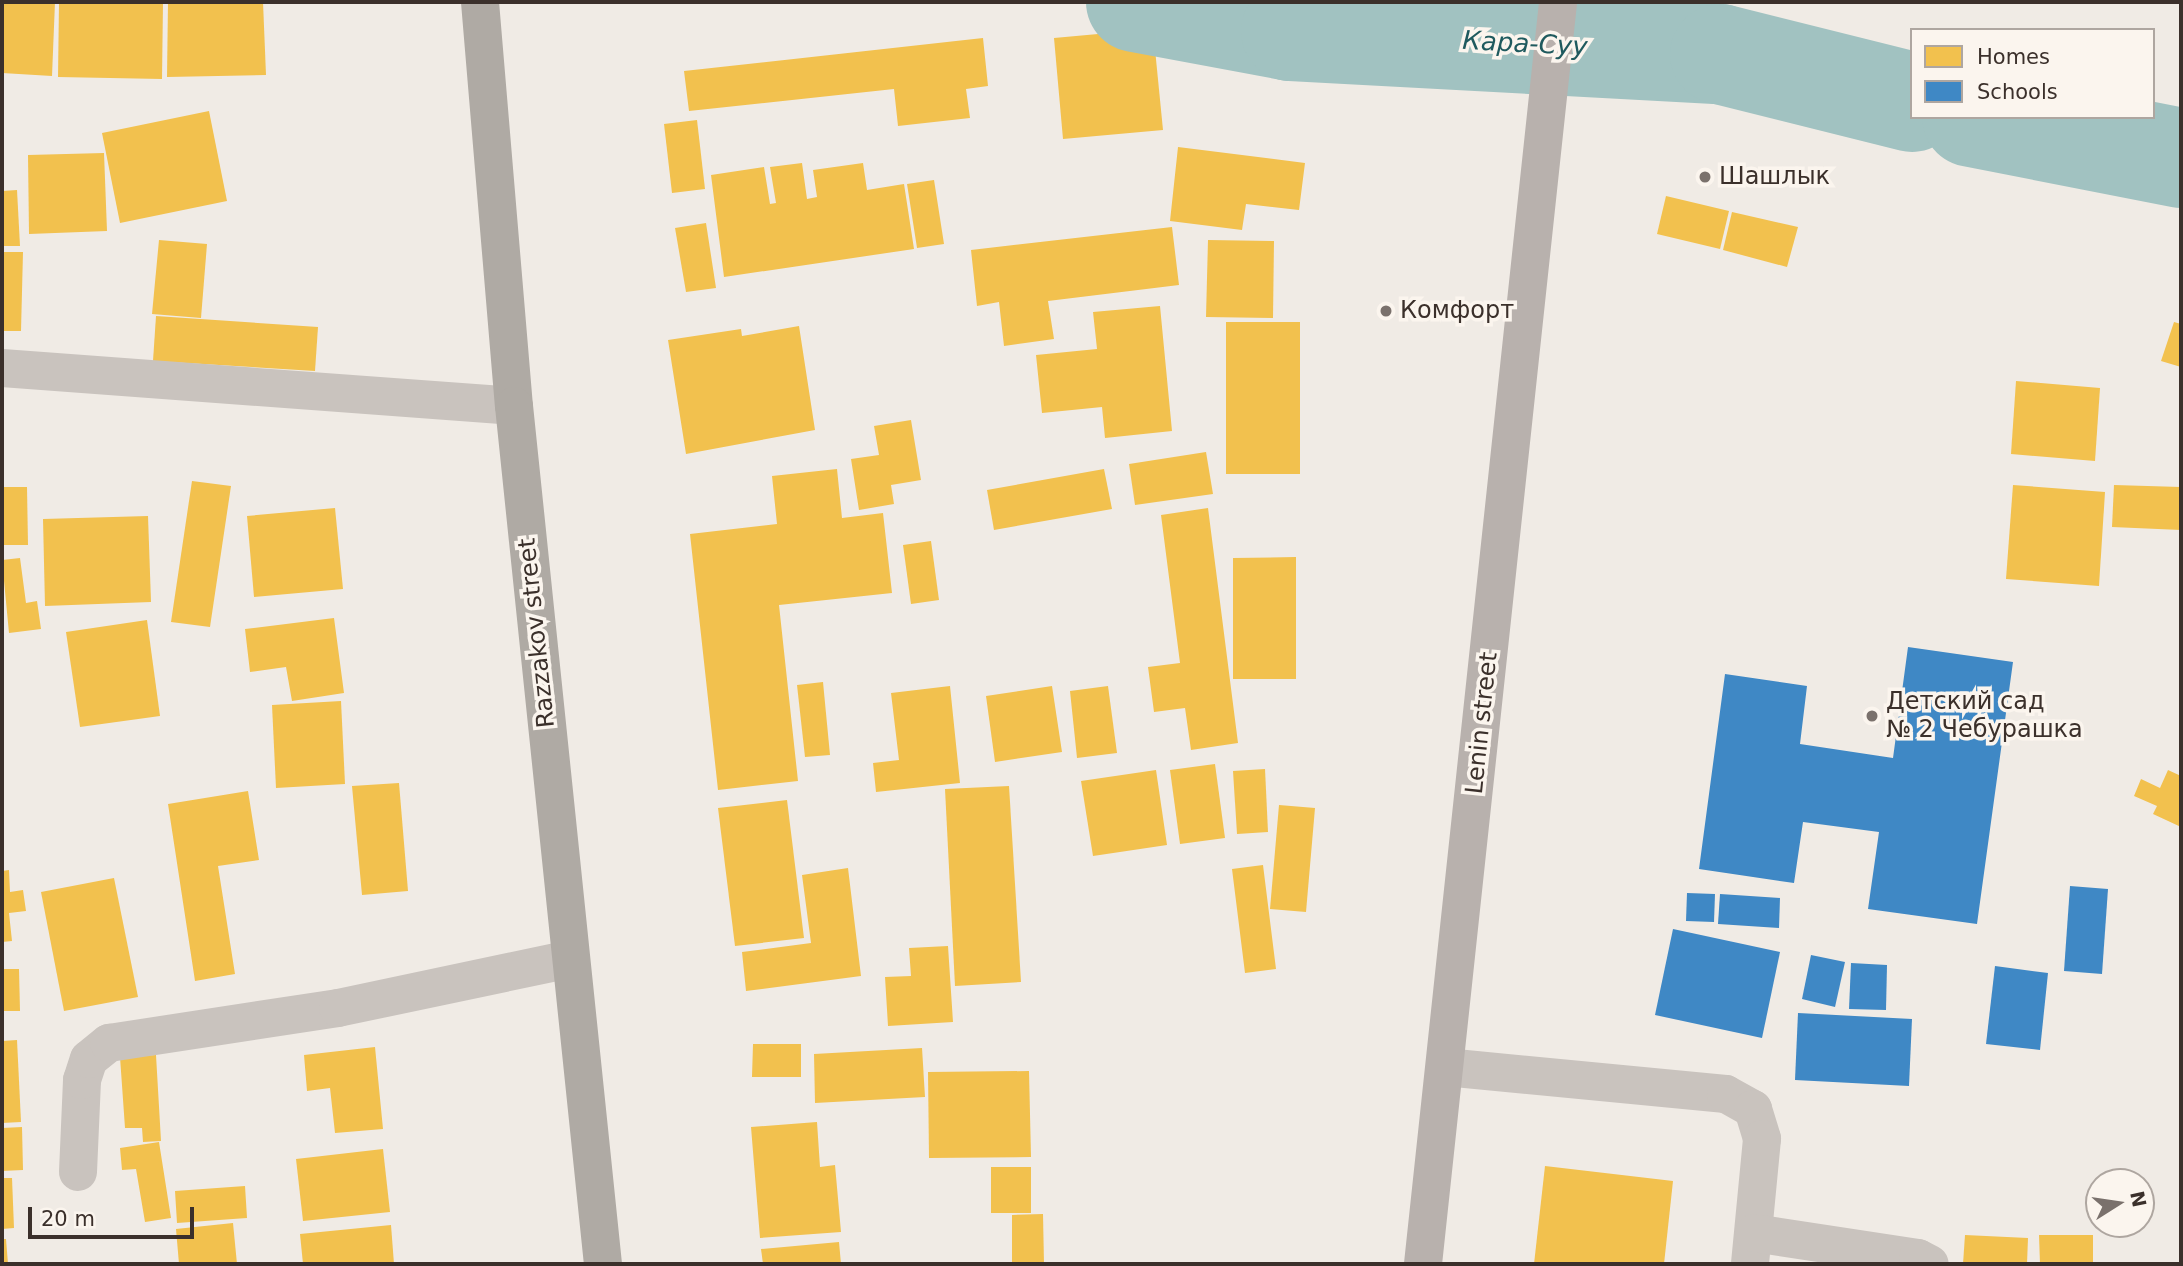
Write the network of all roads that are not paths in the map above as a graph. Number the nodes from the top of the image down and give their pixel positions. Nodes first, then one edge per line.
1 (480, 2) edge
2 (1558, 2) edge
3 (2, 368) edge
4 (514, 406) junction
5 (570, 959) junction
6 (1445, 1067) junction
7 (78, 1172) dead end
8 (1752, 1249) edge
9 (603, 1264) edge
10 (1423, 1264) edge
11 (1930, 1264) edge

1 - 4 highway, Razzakov street
2 - 6 main road, Lenin street
3 - 4 street
4 - 5 highway, Razzakov street
5 - 7 street
5 - 9 highway, Razzakov street
6 - 8 street
6 - 10 main road, Lenin street
8 - 11 street

